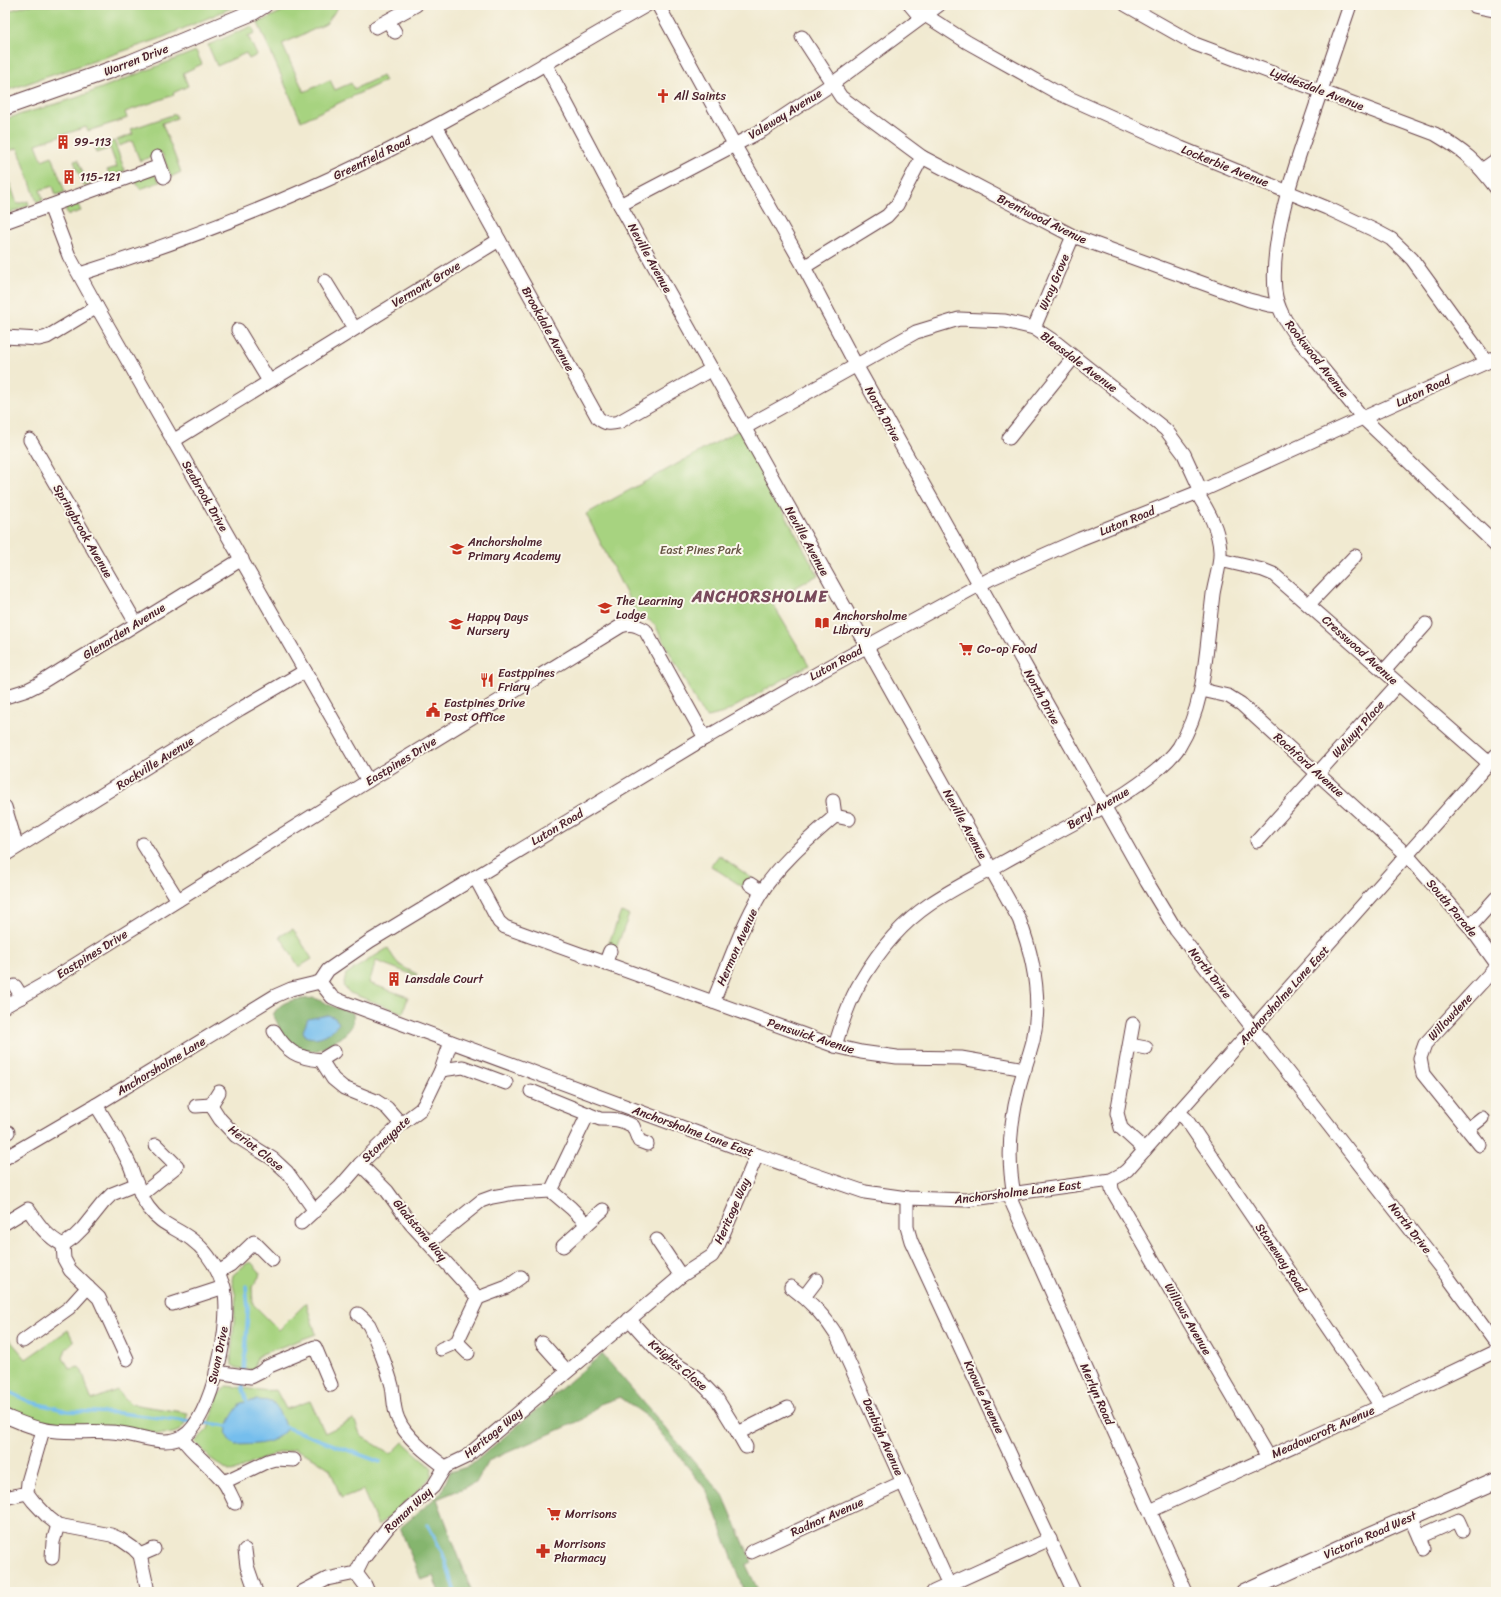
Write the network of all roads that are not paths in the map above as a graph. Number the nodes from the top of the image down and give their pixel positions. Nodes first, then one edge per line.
1 (264, 5) edge
2 (416, 5) edge
3 (647, 5) edge
4 (658, 5) edge
5 (910, 5) edge
6 (939, 5) edge
7 (1126, 5) edge
8 (1350, 5) edge
9 (1476, 5) edge
10 (1496, 9) edge
11 (392, 14) edge
12 (923, 16) junction
13 (376, 27) dead end
14 (395, 32) dead end
15 (802, 37) dead end
16 (545, 63) junction
17 (832, 84) junction
18 (1321, 91) junction
19 (5, 107) edge
20 (436, 126) junction
21 (734, 144) junction
22 (922, 157) junction
23 (1496, 160) edge
24 (160, 167) dead end
25 (1482, 170) junction
26 (1496, 188) edge
27 (1288, 192) junction
28 (620, 205) junction
29 (50, 206) junction
30 (5, 222) edge
31 (1073, 236) junction
32 (499, 240) junction
33 (804, 267) junction
34 (80, 274) junction
35 (325, 281) dead end
36 (1278, 306) junction
37 (97, 307) junction
38 (354, 328) junction
39 (1034, 328) junction
40 (238, 330) dead end
41 (5, 337) edge
42 (1074, 358) junction
43 (1492, 360) edge
44 (856, 366) junction
45 (712, 369) junction
46 (269, 381) junction
47 (1364, 418) junction
48 (744, 428) junction
49 (1009, 438) dead end
50 (30, 440) dead end
51 (173, 441) junction
52 (1199, 492) junction
53 (1496, 545) edge
54 (1355, 556) dead end
55 (242, 559) junction
56 (1220, 560) junction
57 (979, 585) junction
58 (1309, 604) junction
59 (136, 623) junction
60 (1426, 624) dead end
61 (866, 646) junction
62 (305, 671) junction
63 (1384, 671) junction
64 (1398, 684) junction
65 (1202, 690) junction
66 (5, 697) edge
67 (705, 738) junction
68 (1493, 759) edge
69 (1318, 774) junction
70 (368, 781) junction
71 (833, 801) dead end
72 (1104, 806) junction
73 (5, 807) edge
74 (835, 816) junction
75 (849, 819) dead end
76 (1257, 841) dead end
77 (143, 844) dead end
78 (17, 847) junction
79 (5, 855) edge
80 (1407, 855) junction
81 (990, 869) junction
82 (475, 877) junction
83 (750, 884) dead end
84 (762, 892) junction
85 (1496, 898) edge
86 (178, 900) junction
87 (1470, 927) junction
88 (610, 950) dead end
89 (1496, 962) edge
90 (605, 964) junction
91 (1496, 967) edge
92 (320, 982) junction
93 (15, 986) dead end
94 (22, 997) junction
95 (713, 1002) junction
96 (5, 1006) edge
97 (1133, 1024) dead end
98 (1253, 1030) junction
99 (274, 1031) dead end
100 (450, 1042) junction
101 (1130, 1045) junction
102 (835, 1046) junction
103 (1146, 1048) dead end
104 (334, 1052) dead end
105 (321, 1060) junction
106 (1025, 1069) junction
107 (441, 1070) junction
108 (506, 1083) dead end
109 (531, 1091) dead end
110 (219, 1092) dead end
111 (96, 1105) junction
112 (212, 1105) junction
113 (196, 1106) dead end
114 (1178, 1112) junction
115 (588, 1114) junction
116 (1482, 1118) dead end
117 (400, 1124) junction
118 (1468, 1130) junction
119 (647, 1144) dead end
120 (156, 1145) dead end
121 (1480, 1145) dead end
122 (1145, 1150) junction
123 (757, 1155) junction
124 (5, 1158) edge
125 (360, 1164) junction
126 (1111, 1180) junction
127 (139, 1189) junction
128 (550, 1191) junction
129 (1012, 1194) junction
130 (907, 1198) junction
131 (603, 1210) dead end
132 (315, 1211) junction
133 (5, 1223) edge
134 (301, 1224) dead end
135 (588, 1224) junction
136 (657, 1240) dead end
137 (429, 1243) junction
138 (64, 1245) junction
139 (563, 1246) dead end
140 (272, 1260) dead end
141 (218, 1272) junction
142 (681, 1276) junction
143 (521, 1277) dead end
144 (817, 1280) dead end
145 (88, 1287) junction
146 (224, 1287) junction
147 (791, 1287) dead end
148 (804, 1297) junction
149 (478, 1298) junction
150 (172, 1304) dead end
151 (358, 1314) dead end
152 (629, 1319) junction
153 (23, 1341) dead end
154 (457, 1342) junction
155 (542, 1342) dead end
156 (1496, 1343) edge
157 (441, 1349) dead end
158 (1496, 1351) edge
159 (468, 1353) dead end
160 (127, 1359) dead end
161 (567, 1371) junction
162 (216, 1372) junction
163 (331, 1385) dead end
164 (1381, 1406) junction
165 (788, 1408) dead end
166 (5, 1416) edge
167 (43, 1430) junction
168 (738, 1433) junction
169 (187, 1434) junction
170 (746, 1447) dead end
171 (1268, 1457) junction
172 (294, 1460) dead end
173 (445, 1467) junction
174 (1496, 1480) edge
175 (224, 1482) junction
176 (903, 1482) junction
177 (27, 1493) junction
178 (5, 1498) edge
179 (234, 1503) dead end
180 (1150, 1511) junction
181 (1411, 1517) junction
182 (58, 1525) junction
183 (1463, 1530) dead end
184 (1050, 1539) junction
185 (154, 1548) dead end
186 (246, 1550) dead end
187 (751, 1552) dead end
188 (140, 1555) junction
189 (52, 1558) dead end
190 (356, 1573) junction
191 (949, 1585) junction
192 (147, 1587) dead end
193 (256, 1592) edge
194 (302, 1592) edge
195 (368, 1592) edge
196 (933, 1592) edge
197 (1074, 1592) edge
198 (1186, 1592) edge
199 (1244, 1592) edge

1 - 19 main road, Warren Drive
2 - 11 street
3 - 16 street, Greenfield Road
4 - 21 street, North Drive
5 - 12 street, Lockerbie Avenue
6 - 12 street, Valeway Avenue
7 - 18 street, Lyddesdale Avenue
8 - 18 street, Rookwood Avenue
9 - 10 main road
11 - 13 street
11 - 14 street
12 - 17 street, Valeway Avenue
12 - 27 street, Lockerbie Avenue
15 - 17 street, Brentwood Avenue
16 - 20 street, Greenfield Road
16 - 28 street, Neville Avenue
17 - 21 street, Valeway Avenue
17 - 22 street, Brentwood Avenue
18 - 25 street, Lyddesdale Avenue
18 - 27 street, Rookwood Avenue
20 - 32 street, Brookdale Avenue
20 - 34 street, Greenfield Road
21 - 28 street, Valeway Avenue
21 - 33 street, North Drive
22 - 31 street, Brentwood Avenue
22 - 33 street
23 - 25 street
24 - 29 street
25 - 26 street, Lyddesdale Avenue
27 - 36 street, Rookwood Avenue
27 - 43 street, Lockerbie Avenue
28 - 45 street, Neville Avenue
29 - 30 street
29 - 34 street, Seabrook Drive
31 - 36 street, Brentwood Avenue
31 - 39 street, Wray Grove
32 - 38 street, Vermont Grove
32 - 45 street, Brookdale Avenue
33 - 44 street, North Drive
34 - 37 street, Seabrook Drive
35 - 38 street
36 - 47 street, Rookwood Avenue
37 - 41 street
37 - 51 street, Seabrook Drive
38 - 46 street, Vermont Grove
39 - 42 street, Bleasdale Avenue
39 - 44 street, Bleasdale Avenue
40 - 46 street
42 - 49 street
42 - 52 street, Bleasdale Avenue
43 - 47 street, Luton Road
44 - 48 street, Bleasdale Avenue
44 - 57 street, North Drive
45 - 48 street, Neville Avenue
46 - 51 street, Vermont Grove
47 - 52 street, Luton Road
47 - 53 street, Rookwood Avenue
48 - 61 street, Neville Avenue
50 - 59 street, Springbrook Avenue
51 - 55 street, Seabrook Drive
52 - 56 street, Beryl Avenue
52 - 57 street, Luton Road
54 - 58 street
55 - 59 street, Glenarden Avenue
55 - 62 street, Seabrook Drive
56 - 58 street, Cresswood Avenue
56 - 65 street, Beryl Avenue
57 - 61 street, Luton Road
57 - 72 street, North Drive
58 - 63 street, Cresswood Avenue
59 - 66 street, Glenarden Avenue
60 - 63 street
61 - 67 street, Luton Road
61 - 81 street, Neville Avenue
62 - 70 street, Seabrook Drive
62 - 78 street, Rockville Avenue
63 - 64 street, Cresswood Avenue
64 - 68 street, Cresswood Avenue
64 - 69 street, Welwyn Place
65 - 69 street, Rochford Avenue
65 - 72 street, Beryl Avenue
67 - 70 street, Eastpines Drive
67 - 82 street, Luton Road
68 - 80 street, Anchorsholme Lane East
69 - 76 street, Welwyn Place
69 - 80 street, Rochford Avenue
70 - 86 street, Eastpines Drive
71 - 74 street
72 - 81 street, Beryl Avenue
72 - 98 street, North Drive
73 - 78 street
74 - 75 street
74 - 84 street, Hermon Avenue
77 - 86 street
78 - 79 street, Rockville Avenue
80 - 87 street, South Parade
80 - 98 street, Anchorsholme Lane East
81 - 102 street, Beryl Avenue
81 - 106 street, Neville Avenue
82 - 90 street, Penswick Avenue
82 - 92 street, Luton Road
83 - 84 street
84 - 95 street, Hermon Avenue
85 - 87 street
86 - 94 street, Eastpines Drive
87 - 89 street, South Parade
88 - 90 street
90 - 95 street, Penswick Avenue
91 - 118 street, Willowdene
92 - 100 street, Anchorsholme Lane East
92 - 111 street, Anchorsholme Lane
93 - 94 street
94 - 96 street, Eastpines Drive
95 - 102 street, Penswick Avenue
97 - 101 street
98 - 114 street, Anchorsholme Lane East
98 - 156 street, North Drive
99 - 105 street
100 - 107 street, Stoneygate
100 - 123 street, Anchorsholme Lane East
101 - 103 street
101 - 122 street
102 - 106 street, Penswick Avenue
104 - 105 street
105 - 117 street
106 - 129 street, Neville Avenue
107 - 108 street
107 - 117 street, Stoneygate
109 - 115 street
110 - 112 street
111 - 124 street, Anchorsholme Lane
111 - 127 street, Swan Drive
112 - 113 street
112 - 132 street, Heriot Close
114 - 122 street, Anchorsholme Lane East
114 - 164 street, Stoneway Road
115 - 119 street
115 - 128 street
116 - 118 street
117 - 125 street, Stoneygate
118 - 121 street, Willowdene
120 - 127 street
122 - 126 street, Anchorsholme Lane East
123 - 130 street, Anchorsholme Lane East
123 - 142 street, Heritage Way
125 - 132 street, Stoneygate
125 - 137 street, Gladstone Way
126 - 129 street, Anchorsholme Lane East
126 - 171 street, Willows Avenue
127 - 138 street
127 - 141 street, Swan Drive
128 - 135 street
128 - 137 street
129 - 130 street, Anchorsholme Lane East
129 - 180 street, Merlyn Road
130 - 184 street, Knowle Avenue
131 - 135 street
132 - 134 street, Stoneygate
133 - 138 street
135 - 139 street
136 - 142 street
137 - 149 street, Gladstone Way
138 - 145 street
140 - 141 street
141 - 146 street, Swan Drive
142 - 152 street, Heritage Way
143 - 149 street
144 - 148 street
145 - 153 street
145 - 160 street
146 - 150 street
146 - 162 street, Swan Drive
147 - 148 street, Denbigh Avenue
148 - 176 street, Denbigh Avenue
149 - 154 street
151 - 173 street
152 - 161 street, Heritage Way
152 - 168 street, Knights Close
154 - 157 street
154 - 159 street
155 - 161 street
158 - 164 street, Meadowcroft Avenue
161 - 173 street, Heritage Way
162 - 163 street
162 - 169 street, Swan Drive
164 - 171 street, Meadowcroft Avenue
165 - 168 street
166 - 167 street
167 - 169 street
167 - 177 street
168 - 170 street, Knights Close
169 - 175 street
171 - 180 street, Meadowcroft Avenue
172 - 175 street
173 - 190 street, Roman Way
174 - 181 main road, Victoria Road West
175 - 179 street
176 - 187 street, Radnor Avenue
176 - 191 street, Denbigh Avenue
177 - 178 street
177 - 182 street
180 - 198 street, Merlyn Road
181 - 183 street
181 - 199 main road, Victoria Road West
182 - 188 street
182 - 189 street
184 - 191 street
184 - 197 street, Knowle Avenue
185 - 188 street
186 - 193 street
188 - 192 street
190 - 194 street
190 - 195 street
191 - 196 street

